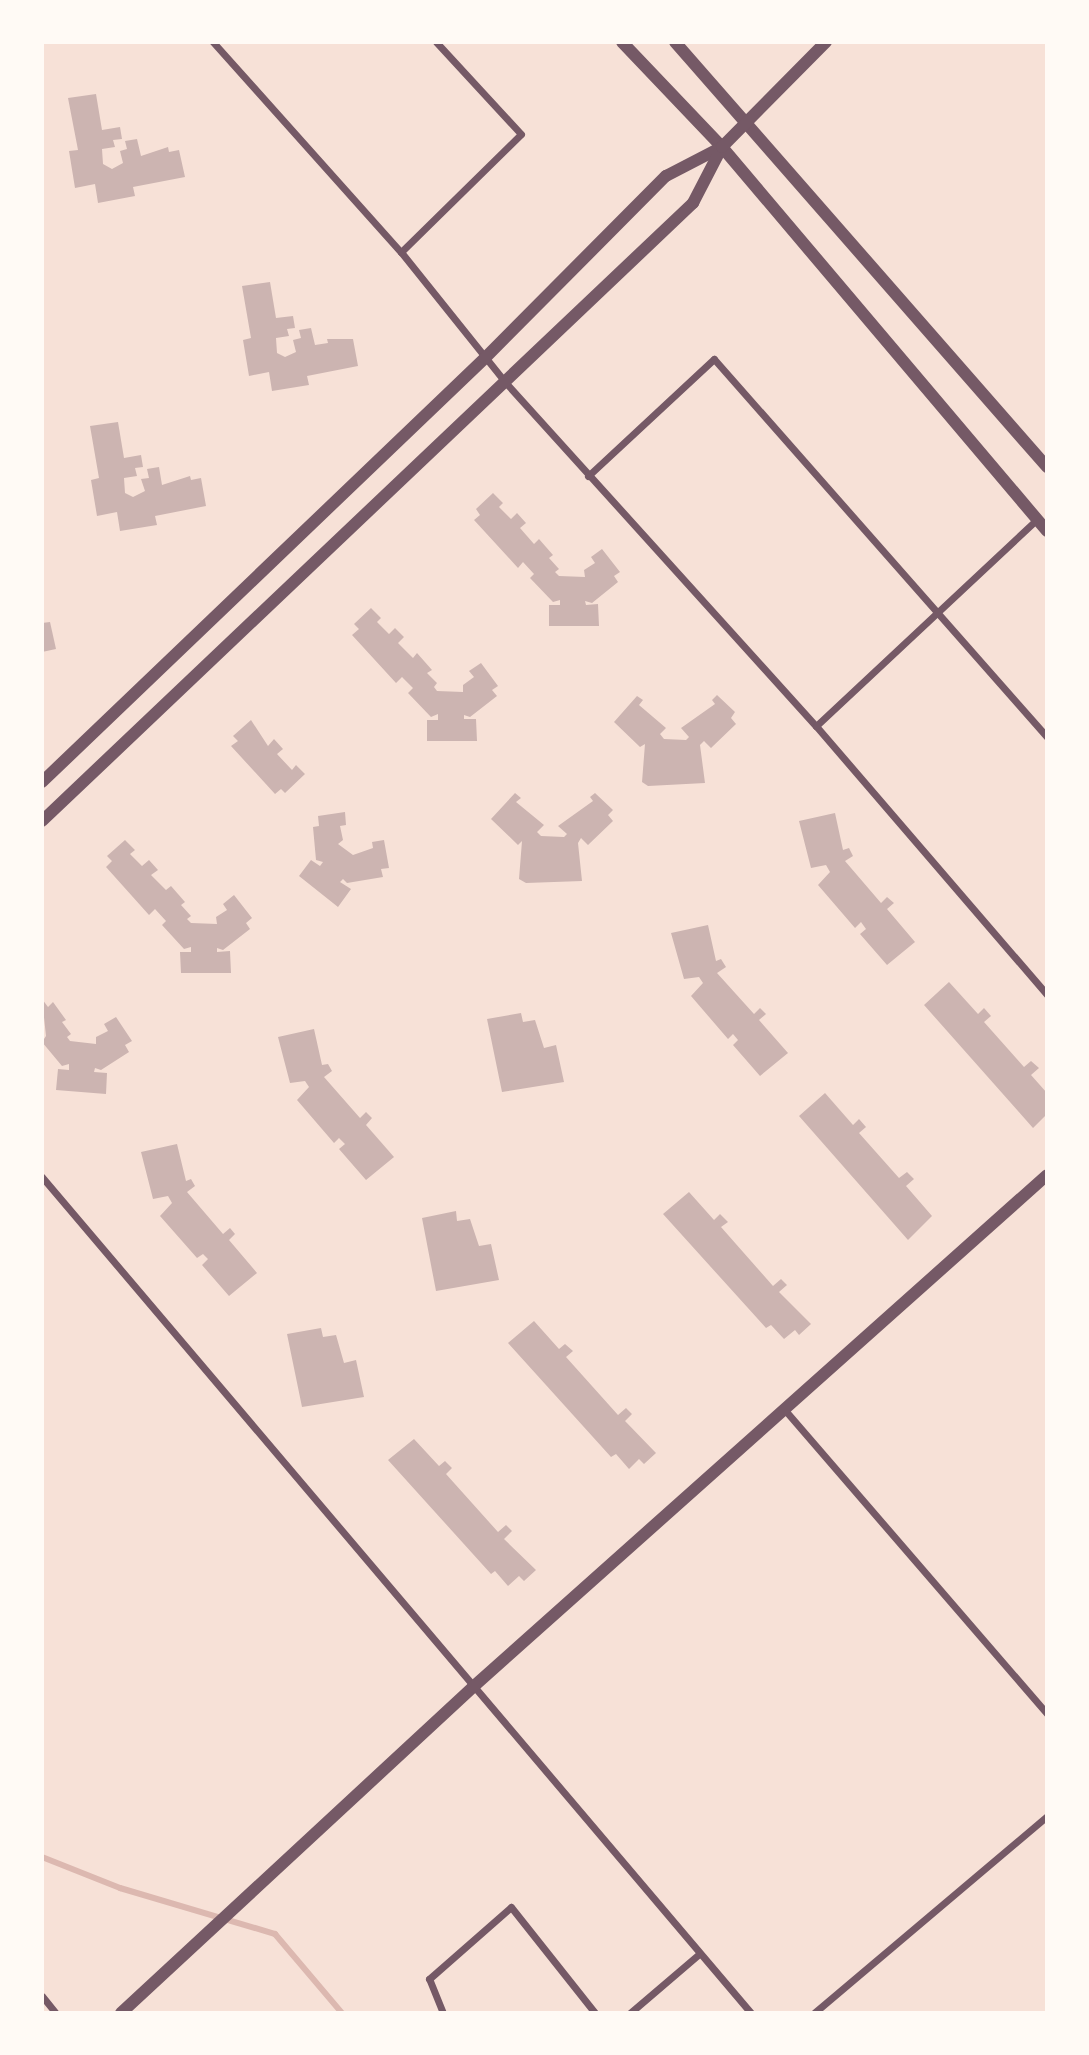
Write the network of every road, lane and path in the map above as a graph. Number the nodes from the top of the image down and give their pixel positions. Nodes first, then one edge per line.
1 (213, 42) edge
2 (436, 42) edge
3 (622, 42) edge
4 (675, 42) edge
5 (826, 42) edge
6 (747, 120) junction
7 (722, 147) junction
8 (401, 252) junction
9 (485, 358) junction
10 (506, 383) junction
11 (1047, 467) edge
12 (588, 476) junction
13 (1037, 519) junction
14 (1047, 531) edge
15 (936, 615) junction
16 (816, 726) junction
17 (1047, 737) edge
18 (42, 782) edge
19 (42, 821) edge
20 (1047, 995) edge
21 (1047, 1175) edge
22 (42, 1177) edge
23 (785, 1409) junction
24 (472, 1687) junction
25 (1047, 1714) edge
26 (1047, 1816) edge
27 (699, 1954) junction
28 (42, 1996) edge
29 (55, 2013) edge
30 (121, 2013) edge
31 (443, 2013) edge
32 (595, 2013) edge
33 (630, 2013) edge
34 (751, 2013) edge
35 (814, 2013) edge

1 - 8 street
2 - 8 street
3 - 7 street
4 - 6 street
5 - 6 street
6 - 7 street
6 - 11 street
7 - 9 street
7 - 10 street
7 - 13 street
8 - 9 street
9 - 10 street
9 - 18 street
10 - 12 street
10 - 19 street
12 - 15 street
12 - 16 street
13 - 14 street
13 - 15 street
15 - 16 street
15 - 17 street
16 - 20 street
21 - 23 street
22 - 24 street
23 - 24 street
23 - 25 street
24 - 27 street
24 - 30 street
26 - 35 street
27 - 33 street
27 - 34 street
28 - 29 street
31 - 32 street

